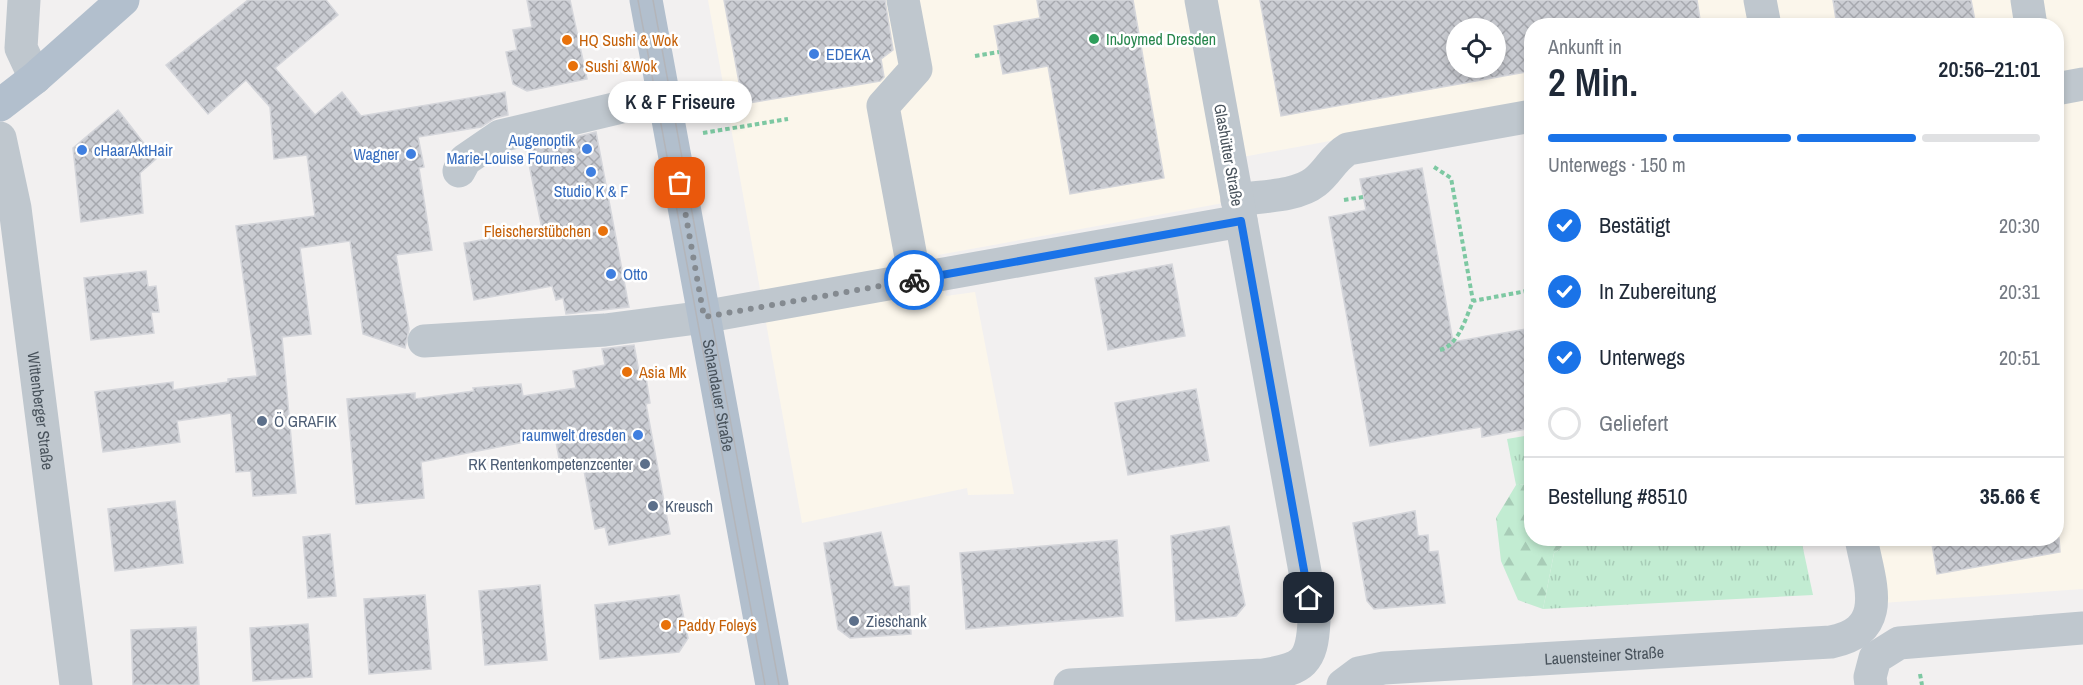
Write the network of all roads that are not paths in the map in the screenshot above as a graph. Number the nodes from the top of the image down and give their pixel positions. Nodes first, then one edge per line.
1 (24, 0) edge
2 (123, 0) edge
3 (646, 0) edge
4 (903, 0) edge
5 (1201, 0) edge
6 (1760, 0) edge
7 (2027, 0) edge
8 (1763, 18) edge
9 (2030, 18) edge
10 (35, 78) junction
11 (2083, 84) edge
12 (2064, 88) edge
13 (664, 97) junction
14 (0, 105) edge
15 (1524, 117) edge
16 (0, 138) edge
17 (459, 171) dead end
18 (1239, 211) junction
19 (915, 279) junction
20 (704, 317) junction
21 (424, 341) dead end
22 (1862, 546) edge
23 (2083, 628) edge
24 (76, 685) edge
25 (772, 685) edge
26 (1070, 685) edge
27 (1342, 685) edge
28 (1871, 685) edge

1 - 10 street
2 - 10 main road
3 - 13 main road, Schandauer Straße
4 - 19 street
5 - 18 street, Glashütter Straße
6 - 8 street
7 - 9 street
10 - 14 main road
11 - 12 street
13 - 17 street
13 - 20 main road, Schandauer Straße
15 - 18 street
16 - 24 street, Wittenberger Straße
18 - 19 street
18 - 26 street, Glashütter Straße
19 - 20 street
20 - 21 street
20 - 25 main road, Schandauer Straße
22 - 27 street, Lauensteiner Straße
23 - 28 street

